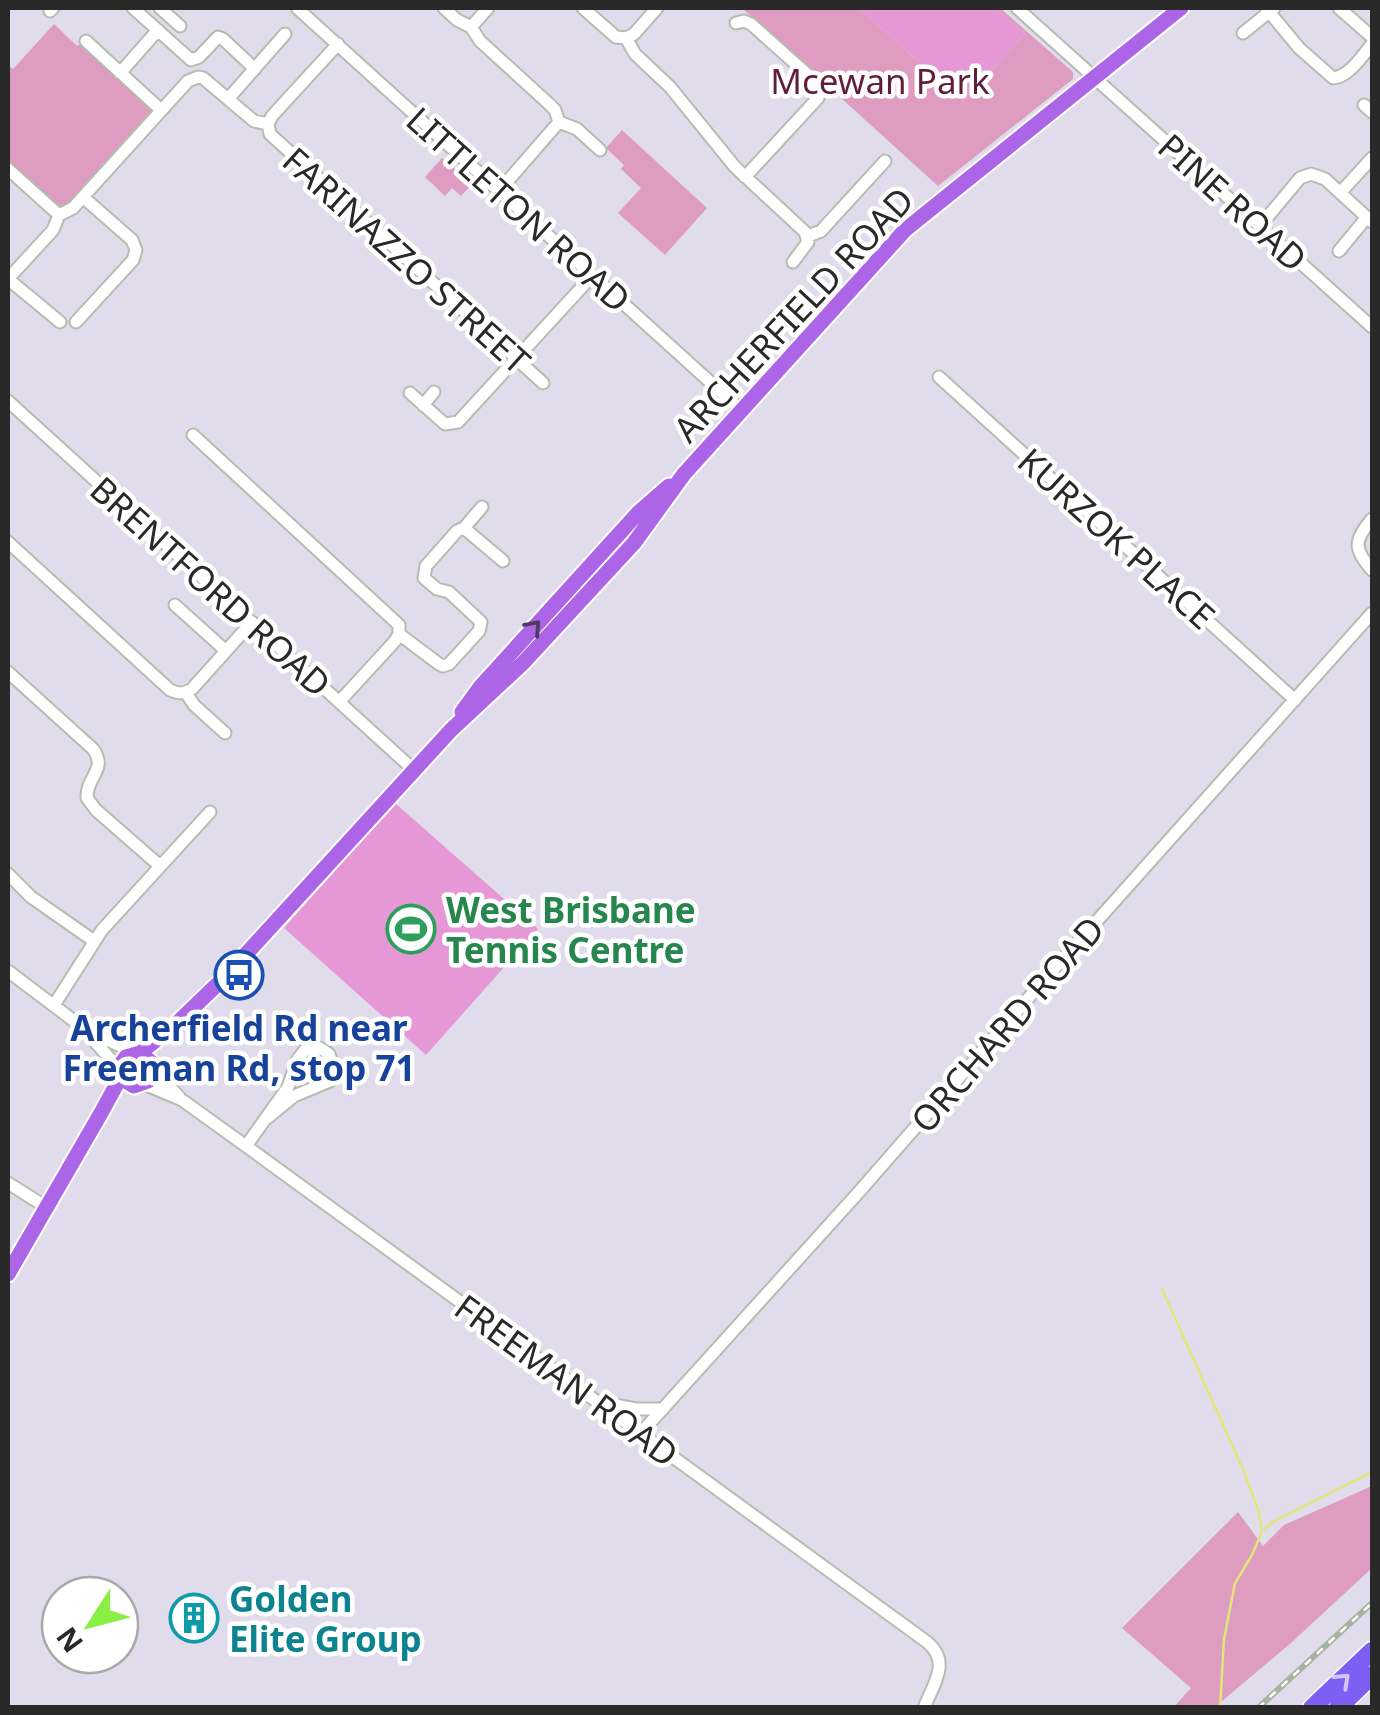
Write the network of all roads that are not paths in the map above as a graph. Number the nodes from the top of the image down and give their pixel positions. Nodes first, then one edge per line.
1 (160, 8) edge
2 (297, 8) edge
3 (444, 8) edge
4 (488, 8) edge
5 (584, 8) edge
6 (657, 8) edge
7 (1018, 8) edge
8 (1180, 8) edge
9 (1339, 8) edge
10 (1270, 9) edge
11 (141, 10) edge
12 (736, 23) dead end
13 (180, 26) dead end
14 (471, 27) junction
15 (158, 30) junction
16 (1242, 33) dead end
17 (285, 34) dead end
18 (626, 38) junction
19 (1372, 40) edge
20 (86, 41) dead end
21 (338, 44) junction
22 (255, 68) junction
23 (120, 72) junction
24 (1094, 76) junction
25 (228, 99) junction
26 (161, 110) junction
27 (559, 122) junction
28 (268, 124) junction
29 (600, 150) dead end
30 (1372, 158) edge
31 (885, 162) dead end
32 (8, 169) edge
33 (746, 178) junction
34 (499, 190) junction
35 (1340, 193) junction
36 (83, 197) junction
37 (59, 215) junction
38 (1370, 220) edge
39 (1260, 226) junction
40 (808, 236) junction
41 (1339, 250) dead end
42 (794, 262) dead end
43 (592, 276) junction
44 (8, 279) edge
45 (60, 322) dead end
46 (76, 322) dead end
47 (1372, 326) edge
48 (516, 359) junction
49 (940, 376) dead end
50 (543, 383) dead end
51 (434, 392) dead end
52 (410, 393) dead end
53 (8, 401) edge
54 (422, 405) junction
55 (741, 410) junction
56 (194, 435) dead end
57 (482, 507) dead end
58 (1372, 519) edge
59 (464, 528) junction
60 (8, 542) edge
61 (503, 561) dead end
62 (1372, 570) edge
63 (175, 605) dead end
64 (1372, 613) edge
65 (252, 622) junction
66 (399, 634) junction
67 (226, 651) junction
68 (8, 672) edge
69 (186, 693) junction
70 (1294, 700) junction
71 (339, 702) junction
72 (225, 733) dead end
73 (414, 771) junction
74 (210, 812) dead end
75 (160, 866) junction
76 (8, 874) edge
77 (94, 941) junction
78 (8, 972) edge
79 (54, 1005) junction
80 (82, 1027) junction
81 (145, 1059) junction
82 (120, 1073) junction
83 (142, 1085) junction
84 (182, 1100) junction
85 (101, 1114) junction
86 (266, 1119) junction
87 (246, 1146) junction
88 (8, 1184) edge
89 (46, 1207) junction
90 (8, 1274) edge
91 (598, 1402) junction
92 (663, 1409) junction
93 (640, 1434) junction
94 (1372, 1651) edge
95 (1372, 1675) edge
96 (924, 1708) edge
97 (1312, 1708) edge
98 (1338, 1708) edge

1 - 13 street
2 - 21 street, LITTLETON ROAD
3 - 14 street
4 - 14 street
5 - 18 street
6 - 18 street
7 - 24 street, PINE ROAD
8 - 24 main road, ARCHERFIELD ROAD
9 - 19 street
10 - 16 street
10 - 19 street
11 - 15 street
12 - 33 street
14 - 27 street
15 - 22 street
15 - 23 street
17 - 22 street
18 - 33 street
20 - 23 street
21 - 28 street, FARINAZZO STREET
21 - 34 street, LITTLETON ROAD
22 - 25 street
23 - 26 street
24 - 39 street, PINE ROAD
24 - 55 main road, ARCHERFIELD ROAD
25 - 26 street
25 - 28 street
26 - 36 street
27 - 29 street
27 - 34 street
28 - 48 street, FARINAZZO STREET
30 - 35 street
31 - 40 street
32 - 37 street
33 - 40 street
34 - 43 street, LITTLETON ROAD
35 - 38 street
35 - 39 street
36 - 37 street
36 - 46 street
37 - 44 street
38 - 41 street
39 - 47 street, PINE ROAD
40 - 42 street
43 - 48 street
43 - 55 street, LITTLETON ROAD
44 - 45 street
48 - 50 street, FARINAZZO STREET
48 - 54 street
49 - 70 street, KURZOK PLACE
51 - 54 street
52 - 54 street
53 - 65 street, BRENTFORD ROAD
55 - 73 main road, ARCHERFIELD ROAD
56 - 66 street
57 - 59 street
58 - 62 street
59 - 61 street
59 - 66 street
60 - 69 street
63 - 67 street
64 - 70 street, ORCHARD ROAD
65 - 67 street
65 - 71 street, BRENTFORD ROAD
66 - 71 street
67 - 69 street
68 - 75 street
69 - 72 street
70 - 92 street, ORCHARD ROAD
71 - 73 street, BRENTFORD ROAD
73 - 81 main road, ARCHERFIELD ROAD
74 - 75 street
75 - 77 street
76 - 77 street
77 - 79 street
78 - 79 street, FREEMAN ROAD
79 - 80 street, FREEMAN ROAD
80 - 81 street, FREEMAN ROAD
80 - 82 street, FREEMAN ROAD
81 - 82 main road
81 - 83 main road
81 - 84 street, FREEMAN ROAD
82 - 83 main road
82 - 85 main road
83 - 84 street, FREEMAN ROAD
83 - 85 main road
84 - 87 street, FREEMAN ROAD
85 - 89 main road
86 - 86 street
86 - 87 street
87 - 91 street, FREEMAN ROAD
88 - 89 street
89 - 90 main road
91 - 92 street
91 - 93 street, FREEMAN ROAD
92 - 93 street, ORCHARD ROAD
93 - 96 street, FREEMAN ROAD
97 -> 94 highway
95 - 98 highway

